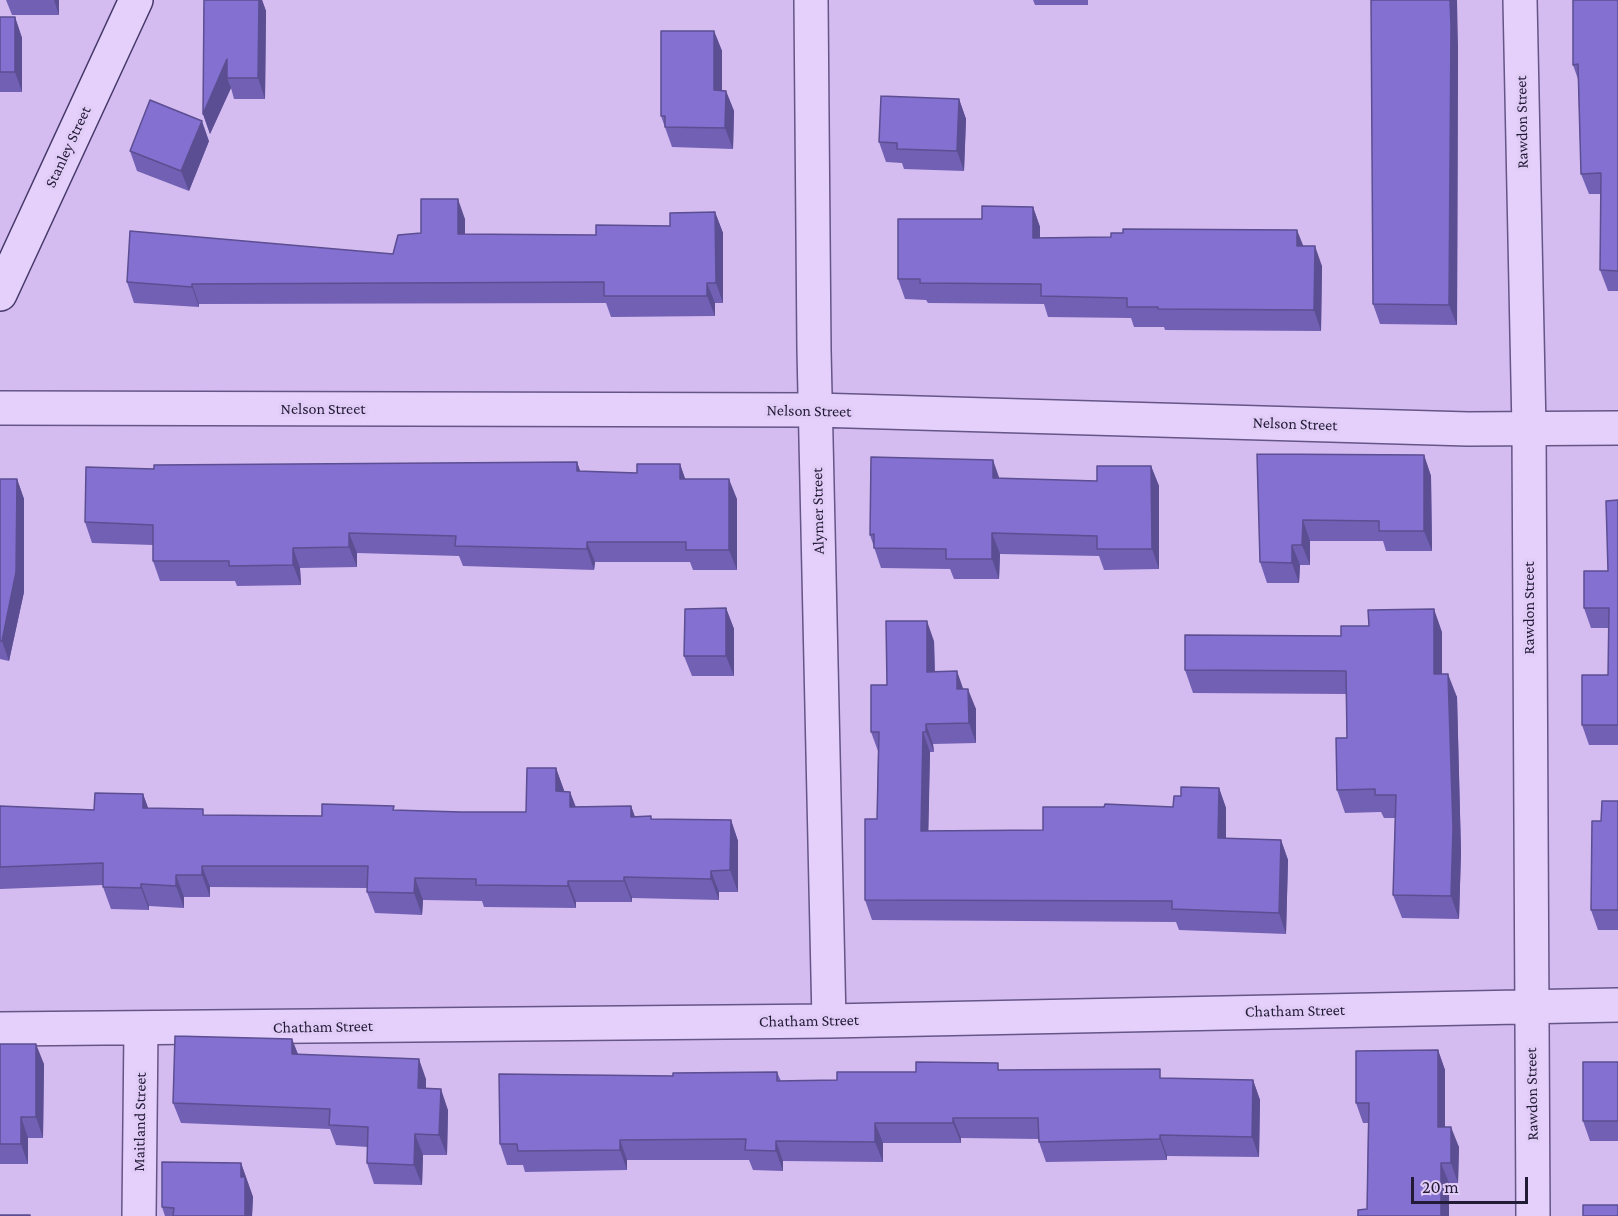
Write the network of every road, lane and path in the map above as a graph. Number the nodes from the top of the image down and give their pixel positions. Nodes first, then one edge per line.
1 (136, 0) edge
2 (811, 0) edge
3 (1520, 0) edge
4 (0, 294) edge
5 (0, 408) edge
6 (816, 410) junction
7 (1618, 428) edge
8 (1529, 429) junction
9 (1618, 1005) edge
10 (1531, 1007) junction
11 (829, 1021) junction
12 (0, 1029) edge
13 (141, 1029) junction
14 (139, 1216) edge
15 (1533, 1216) edge

1 - 4 street, Stanley Street
2 - 6 street, Alymer Street
3 - 8 street, Rawdon Street
5 - 6 street, Nelson Street
6 - 8 street, Nelson Street
6 - 11 street, Alymer Street
7 - 8 street, Nelson Street
8 - 10 street, Rawdon Street
9 - 10 street, Chatham Street
10 - 11 street, Chatham Street
10 - 15 street, Rawdon Street
11 - 13 street, Chatham Street
12 - 13 street, Chatham Street
13 - 14 street, Maitland Street

